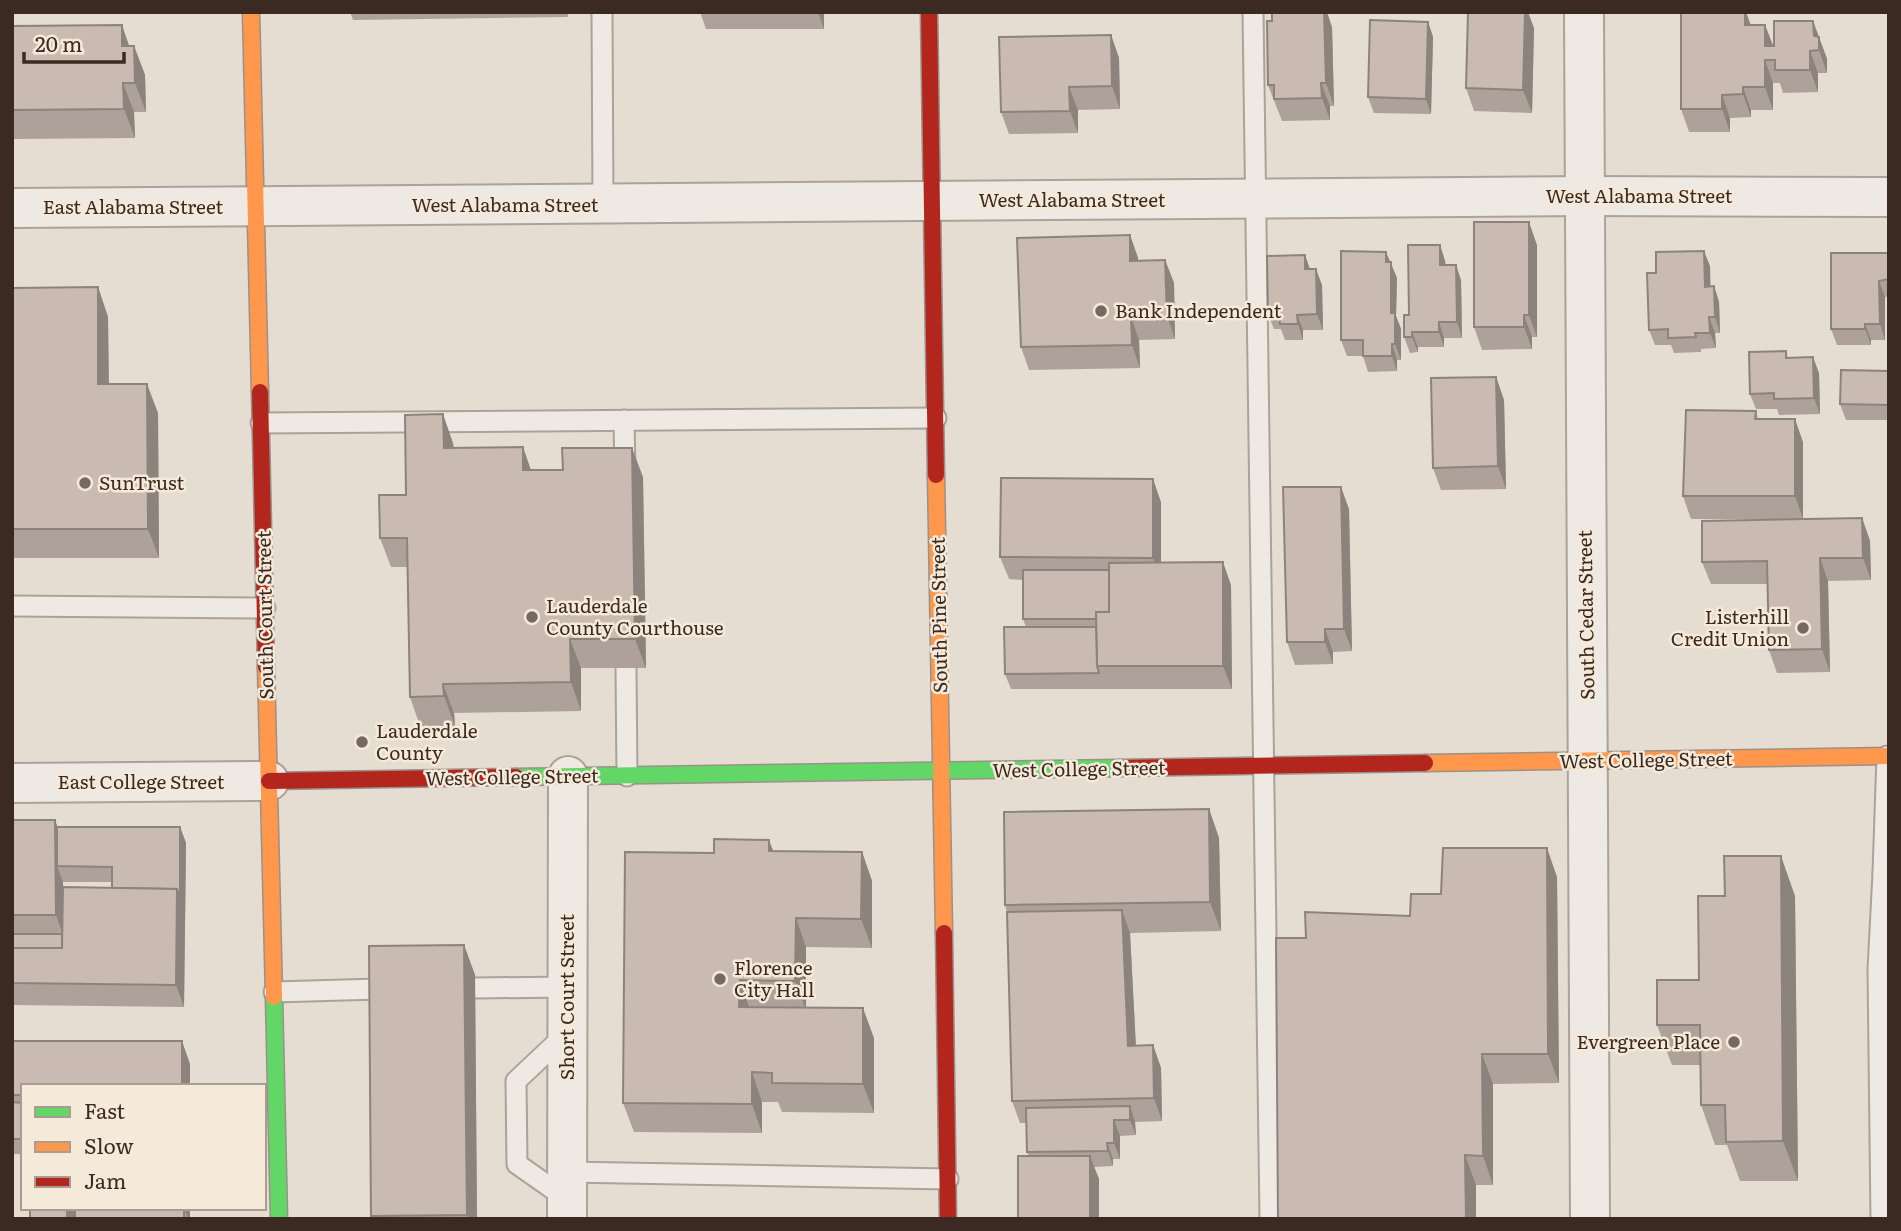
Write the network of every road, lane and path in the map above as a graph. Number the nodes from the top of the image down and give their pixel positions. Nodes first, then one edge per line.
1 (251, 12) edge
2 (603, 12) edge
3 (929, 12) edge
4 (1253, 12) edge
5 (1584, 12) edge
6 (1586, 196) junction
7 (1889, 197) edge
8 (1256, 199) junction
9 (933, 201) junction
10 (603, 205) junction
11 (254, 207) junction
12 (12, 208) edge
13 (936, 418) junction
14 (624, 420) junction
15 (261, 423) junction
16 (625, 477) edge
17 (12, 606) edge
18 (265, 608) junction
19 (626, 668) edge
20 (1888, 756) edge
21 (1588, 762) junction
22 (1265, 764) junction
23 (942, 772) junction
24 (568, 776) junction
25 (627, 776) junction
26 (269, 781) junction
27 (12, 782) edge
28 (1886, 873) edge
29 (1884, 969) edge
30 (568, 987) junction
31 (475, 988) dead end
32 (379, 989) edge
33 (274, 992) junction
34 (567, 1033) junction
35 (948, 1179) junction
36 (567, 1197) edge
37 (279, 1219) edge
38 (948, 1219) edge
39 (1270, 1219) edge
40 (1590, 1219) edge
41 (1881, 1219) edge

1 - 11 main road, South Court Street
2 - 10 lane
3 - 9 main road, South Pine Street
4 - 8 lane
5 - 6 street, South Cedar Street
6 - 7 street, West Alabama Street
6 - 8 street, West Alabama Street
6 - 21 street, South Cedar Street
8 - 9 street, West Alabama Street
8 - 22 lane
9 - 10 street, West Alabama Street
9 - 13 main road, South Pine Street
10 - 11 street, West Alabama Street
11 - 12 street, East Alabama Street
11 - 15 main road, South Court Street
13 - 14 lane
13 - 23 main road, South Pine Street
14 - 15 lane
14 - 16 lane
15 - 18 main road, South Court Street
17 - 18 lane
18 - 26 main road, South Court Street
19 - 25 lane
20 - 21 main road, West College Street
20 - 28 lane
21 - 22 main road, West College Street
21 - 40 street, South Cedar Street
22 - 23 main road, West College Street
22 - 39 lane
23 - 25 main road, West College Street
23 - 35 main road, South Pine Street
24 - 25 main road, West College Street
24 - 26 main road, West College Street
24 - 30 street, Short Court Street
26 - 27 street, East College Street
26 - 33 main road, South Court Street
28 - 29 lane
29 - 41 lane
30 - 31 lane
30 - 34 street, Short Court Street
32 - 33 lane
33 - 37 main road, South Court Street
34 - 36 street, Short Court Street
34 - 36 lane
35 - 36 lane
35 - 38 main road, South Pine Street

